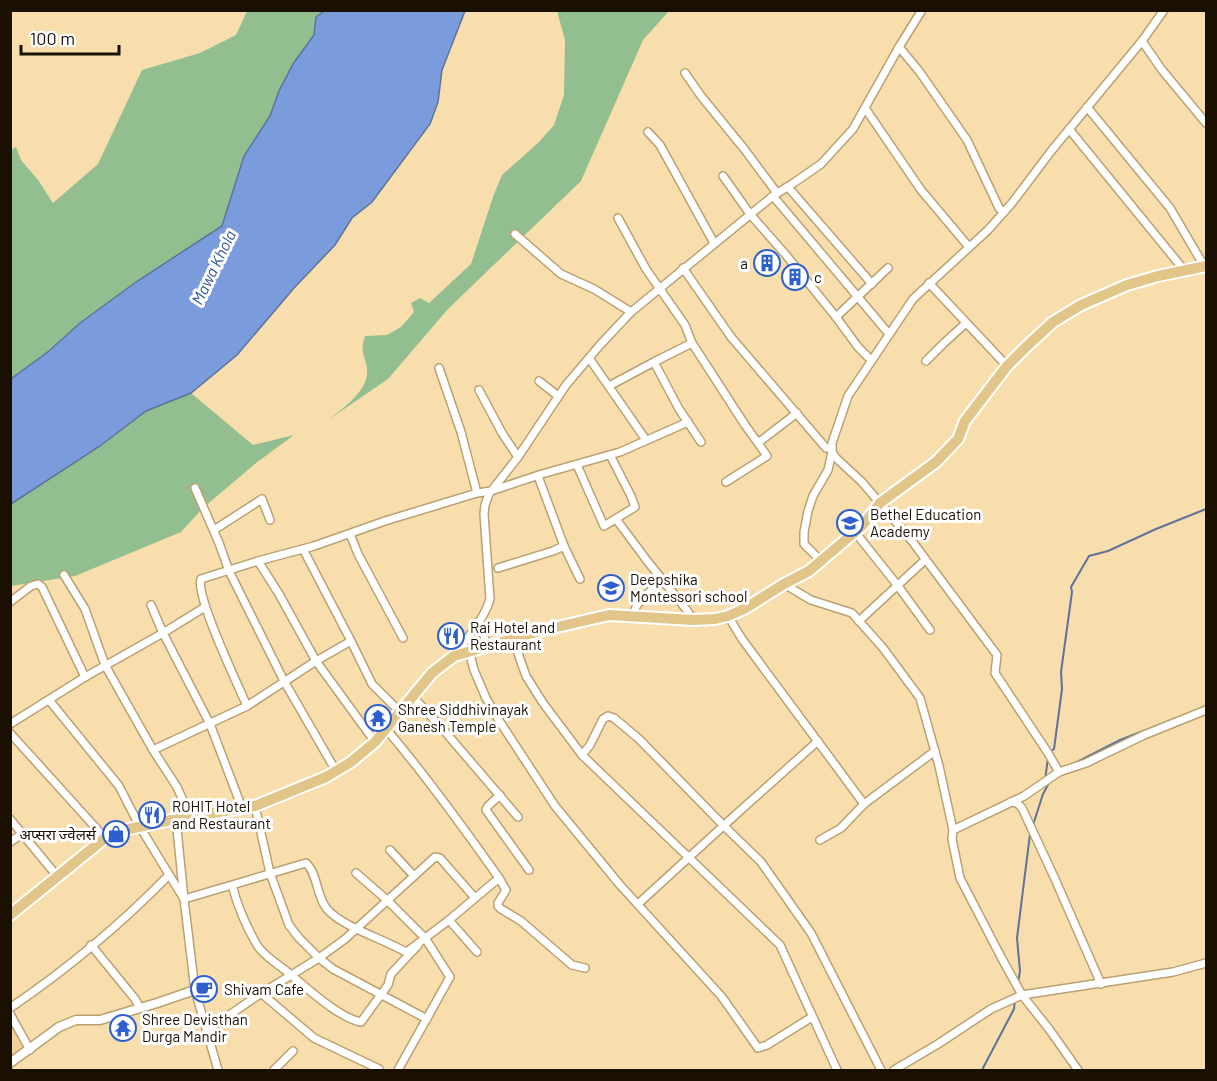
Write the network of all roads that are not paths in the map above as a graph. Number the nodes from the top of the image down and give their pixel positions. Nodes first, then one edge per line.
1 (922, 10) edge
2 (1164, 10) edge
3 (1142, 41) junction
4 (899, 47) junction
5 (685, 73) dead end
6 (1087, 107) junction
7 (865, 108) junction
8 (1206, 123) edge
9 (1069, 129) junction
10 (648, 132) dead end
11 (723, 176) dead end
12 (788, 187) junction
13 (775, 195) junction
14 (1004, 212) junction
15 (750, 214) junction
16 (618, 218) dead end
17 (514, 234) dead end
18 (714, 243) junction
19 (969, 247) junction
20 (1205, 266) edge
21 (683, 268) junction
22 (888, 268) dead end
23 (1184, 270) junction
24 (929, 283) junction
25 (872, 284) junction
26 (660, 287) junction
27 (858, 296) junction
28 (631, 312) junction
29 (836, 317) junction
30 (966, 323) junction
31 (889, 334) junction
32 (692, 343) junction
33 (589, 358) junction
34 (871, 360) junction
35 (927, 361) dead end
36 (654, 362) junction
37 (1007, 366) junction
38 (439, 368) dead end
39 (539, 381) dead end
40 (609, 386) junction
41 (479, 390) dead end
42 (558, 396) junction
43 (797, 414) junction
44 (687, 422) junction
45 (646, 440) junction
46 (700, 442) dead end
47 (758, 443) junction
48 (832, 450) junction
49 (610, 455) junction
50 (518, 457) junction
51 (577, 465) junction
52 (538, 476) junction
53 (726, 482) dead end
54 (195, 488) dead end
55 (491, 491) junction
56 (477, 493) junction
57 (880, 503) junction
58 (616, 519) junction
59 (270, 520) dead end
60 (214, 530) junction
61 (855, 532) junction
62 (350, 534) junction
63 (564, 546) junction
64 (303, 549) junction
65 (925, 560) junction
66 (258, 561) junction
67 (821, 561) junction
68 (498, 568) dead end
69 (229, 571) junction
70 (64, 575) dead end
71 (579, 579) dead end
72 (662, 579) junction
73 (784, 584) junction
74 (898, 586) junction
75 (10, 602) edge
76 (151, 605) dead end
77 (205, 607) junction
78 (632, 616) junction
79 (728, 616) junction
80 (693, 620) junction
81 (859, 621) junction
82 (478, 622) junction
83 (930, 630) dead end
84 (163, 633) junction
85 (403, 638) dead end
86 (513, 639) junction
87 (351, 641) junction
88 (488, 645) junction
89 (469, 651) junction
90 (454, 656) junction
91 (316, 661) junction
92 (105, 665) junction
93 (85, 676) junction
94 (284, 681) junction
95 (412, 696) junction
96 (49, 700) junction
97 (247, 706) junction
98 (1206, 710) edge
99 (400, 712) junction
100 (12, 720) edge
101 (210, 724) junction
102 (387, 730) junction
103 (10, 733) edge
104 (818, 741) junction
105 (375, 742) junction
106 (153, 750) junction
107 (935, 751) junction
108 (582, 755) junction
109 (336, 771) junction
110 (1059, 772) junction
111 (500, 795) junction
112 (1022, 796) junction
113 (1011, 802) junction
114 (864, 804) junction
115 (255, 806) junction
116 (1021, 807) junction
117 (242, 808) junction
118 (188, 817) junction
119 (518, 817) dead end
120 (10, 819) edge
121 (176, 819) junction
122 (140, 826) junction
123 (724, 826) junction
124 (953, 831) junction
125 (22, 834) junction
126 (105, 838) junction
127 (820, 840) dead end
128 (10, 842) edge
129 (390, 850) dead end
130 (689, 857) junction
131 (530, 870) dead end
132 (270, 873) junction
133 (356, 873) dead end
134 (169, 875) junction
135 (57, 876) junction
136 (414, 876) junction
137 (499, 878) junction
138 (232, 885) junction
139 (475, 898) junction
140 (184, 899) junction
141 (387, 900) junction
142 (638, 904) junction
143 (10, 915) edge
144 (449, 920) junction
145 (357, 929) junction
146 (425, 938) junction
147 (91, 945) junction
148 (418, 945) junction
149 (477, 952) dead end
150 (319, 958) junction
151 (1206, 963) edge
152 (585, 968) dead end
153 (291, 975) junction
154 (1101, 984) junction
155 (195, 990) junction
156 (261, 993) junction
157 (382, 995) junction
158 (1022, 995) junction
159 (10, 1008) edge
160 (140, 1008) junction
161 (10, 1014) edge
162 (812, 1017) junction
163 (427, 1019) junction
164 (206, 1031) junction
165 (30, 1050) junction
166 (293, 1051) dead end
167 (10, 1063) edge
168 (378, 1069) dead end
169 (218, 1071) edge
170 (274, 1071) edge
171 (398, 1071) edge
172 (837, 1071) edge
173 (881, 1071) edge
174 (894, 1071) edge
175 (1078, 1071) edge

1 - 4 street
2 - 3 street
3 - 6 street
3 - 8 street
4 - 7 street
4 - 14 street
5 - 13 street
6 - 9 street
6 - 20 street
7 - 12 street
7 - 19 street
9 - 14 street
9 - 23 street
10 - 18 street
11 - 15 street
12 - 13 street
12 - 25 street
13 - 15 street
13 - 27 street
14 - 19 street
15 - 18 street
15 - 29 street
16 - 26 street
17 - 28 street
18 - 21 street
19 - 24 street
20 - 23 main road
21 - 26 street
21 - 43 street
22 - 25 street
23 - 37 main road
24 - 30 street
24 - 31 street
25 - 27 street
26 - 28 street
26 - 32 street
27 - 29 street
27 - 31 street
28 - 33 street
29 - 34 street
30 - 35 street
30 - 37 street
31 - 34 street
32 - 36 street
32 - 47 street
33 - 40 street
33 - 42 street
34 - 48 street
36 - 40 street
36 - 44 street
37 - 57 main road
38 - 56 street
39 - 42 street
40 - 45 street
41 - 50 street
42 - 50 street
43 - 47 street
43 - 48 street
44 - 45 street
44 - 46 street
45 - 49 street
47 - 53 street
48 - 57 street
48 - 67 street
49 - 51 street
49 - 58 street
50 - 55 street
51 - 52 street
51 - 58 street
52 - 55 street
52 - 63 street
54 - 60 street
55 - 56 street
55 - 82 street
56 - 62 street
57 - 61 main road
57 - 65 street
58 - 72 street
59 - 60 street
60 - 69 street
61 - 67 main road
61 - 74 street
62 - 64 street
62 - 85 street
63 - 68 street
63 - 71 street
64 - 66 street
64 - 87 street
65 - 74 street
65 - 110 street
66 - 69 street
66 - 91 street
67 - 73 main road
69 - 77 street
69 - 94 street
70 - 92 street
72 - 78 street
72 - 80 street
73 - 79 main road
73 - 81 street
74 - 81 street
74 - 83 street
75 - 93 street
76 - 84 street
77 - 84 street
77 - 97 street
78 - 80 main road
78 - 86 main road
79 - 80 main road
79 - 104 street
81 - 107 street
82 - 88 street
82 - 90 street
84 - 92 street
84 - 101 street
86 - 88 main road
86 - 108 street
87 - 91 street
87 - 99 street
88 - 89 main road
89 - 90 main road
89 - 142 street
90 - 95 main road
91 - 94 street
91 - 105 street
92 - 93 street
92 - 106 street
93 - 96 street
94 - 97 street
94 - 109 street
95 - 99 main road
95 - 111 street
96 - 100 street
96 - 122 street
97 - 101 street
98 - 110 street
99 - 102 main road
101 - 106 street
101 - 117 street
102 - 105 main road
102 - 137 street
103 - 126 street
104 - 114 street
104 - 123 street
105 - 109 main road
106 - 118 street
107 - 114 street
107 - 124 street
108 - 123 street
108 - 130 street
109 - 115 main road
110 - 112 street
111 - 119 street
111 - 131 street
112 - 113 street
112 - 116 street
113 - 116 street
113 - 124 street
114 - 127 street
115 - 117 main road
115 - 132 street
116 - 154 street
117 - 118 main road
118 - 121 main road
120 - 125 street
121 - 122 main road
121 - 140 street
122 - 126 main road
122 - 134 street
123 - 130 street
123 - 173 street
124 - 158 street
125 - 128 street
125 - 135 street
126 - 135 main road
129 - 136 street
130 - 142 street
130 - 162 street
132 - 138 street
132 - 145 street
132 - 150 street
133 - 141 street
134 - 140 street
134 - 147 street
135 - 143 main road
136 - 139 street
136 - 141 street
137 - 139 street
137 - 152 street
138 - 140 street
138 - 153 street
139 - 144 street
140 - 155 street
141 - 145 street
141 - 146 street
142 - 162 street
144 - 146 street
144 - 149 street
145 - 148 street
145 - 150 street
146 - 148 street
146 - 163 street
147 - 159 street
147 - 160 street
148 - 157 street
150 - 153 street
150 - 157 street
151 - 154 street
153 - 156 street
153 - 157 street
154 - 158 street
155 - 160 street
155 - 164 street
156 - 164 street
156 - 168 street
157 - 163 street
158 - 174 street
158 - 175 street
160 - 165 street
161 - 165 street
162 - 172 street
163 - 171 street
164 - 169 street
165 - 167 street
166 - 170 street

